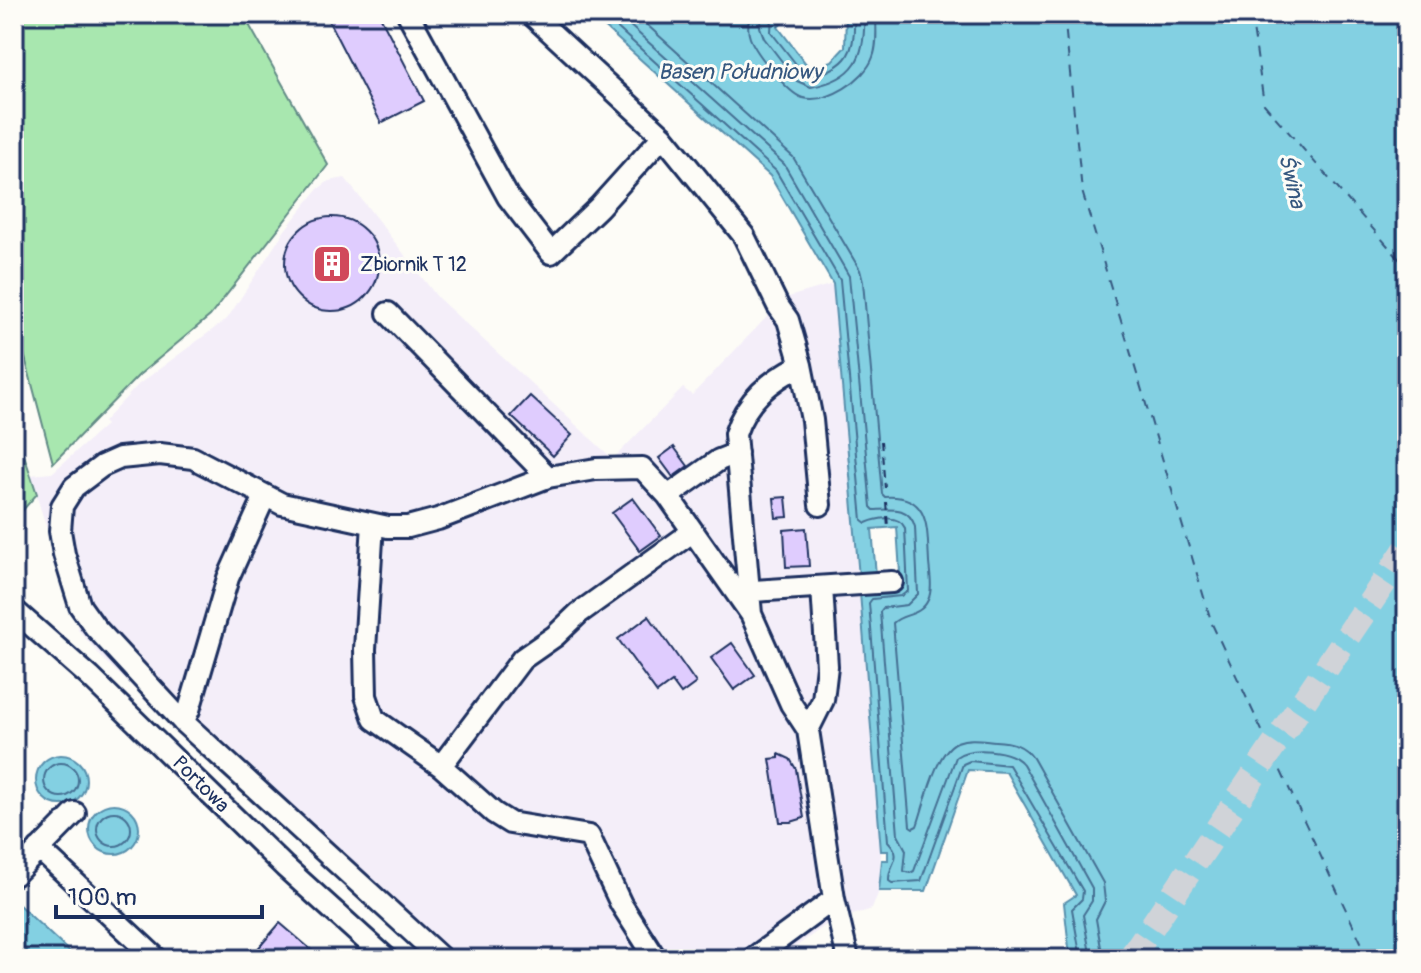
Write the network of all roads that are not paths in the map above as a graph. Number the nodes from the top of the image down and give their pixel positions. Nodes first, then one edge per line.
1 (408, 14) edge
2 (531, 14) edge
3 (663, 136) junction
4 (388, 313) dead end
5 (801, 365) junction
6 (737, 453) junction
7 (548, 477) junction
8 (265, 496) junction
9 (668, 496) junction
10 (820, 505) dead end
11 (373, 524) junction
12 (692, 532) junction
13 (892, 582) dead end
14 (822, 587) junction
15 (742, 592) junction
16 (14, 610) edge
17 (183, 722) junction
18 (808, 730) junction
19 (441, 766) junction
20 (75, 813) dead end
21 (39, 849) junction
22 (14, 875) edge
23 (834, 899) junction
24 (157, 959) edge
25 (387, 959) edge
26 (442, 959) edge
27 (656, 959) edge
28 (752, 959) edge
29 (848, 959) edge

1 - 3 street
2 - 3 street
3 - 5 street
4 - 7 street
5 - 6 street
5 - 10 street
6 - 9 street
6 - 15 street
7 - 9 street
7 - 11 street
8 - 11 street
8 - 17 street
8 - 17 street
9 - 12 street
11 - 19 street
12 - 15 street
12 - 19 street
13 - 14 street
14 - 15 street
14 - 18 street
15 - 18 street
16 - 25 street, Portowa
17 - 26 street
18 - 23 street
19 - 27 street
20 - 21 street
21 - 22 street
21 - 24 street
23 - 28 street
23 - 29 street

